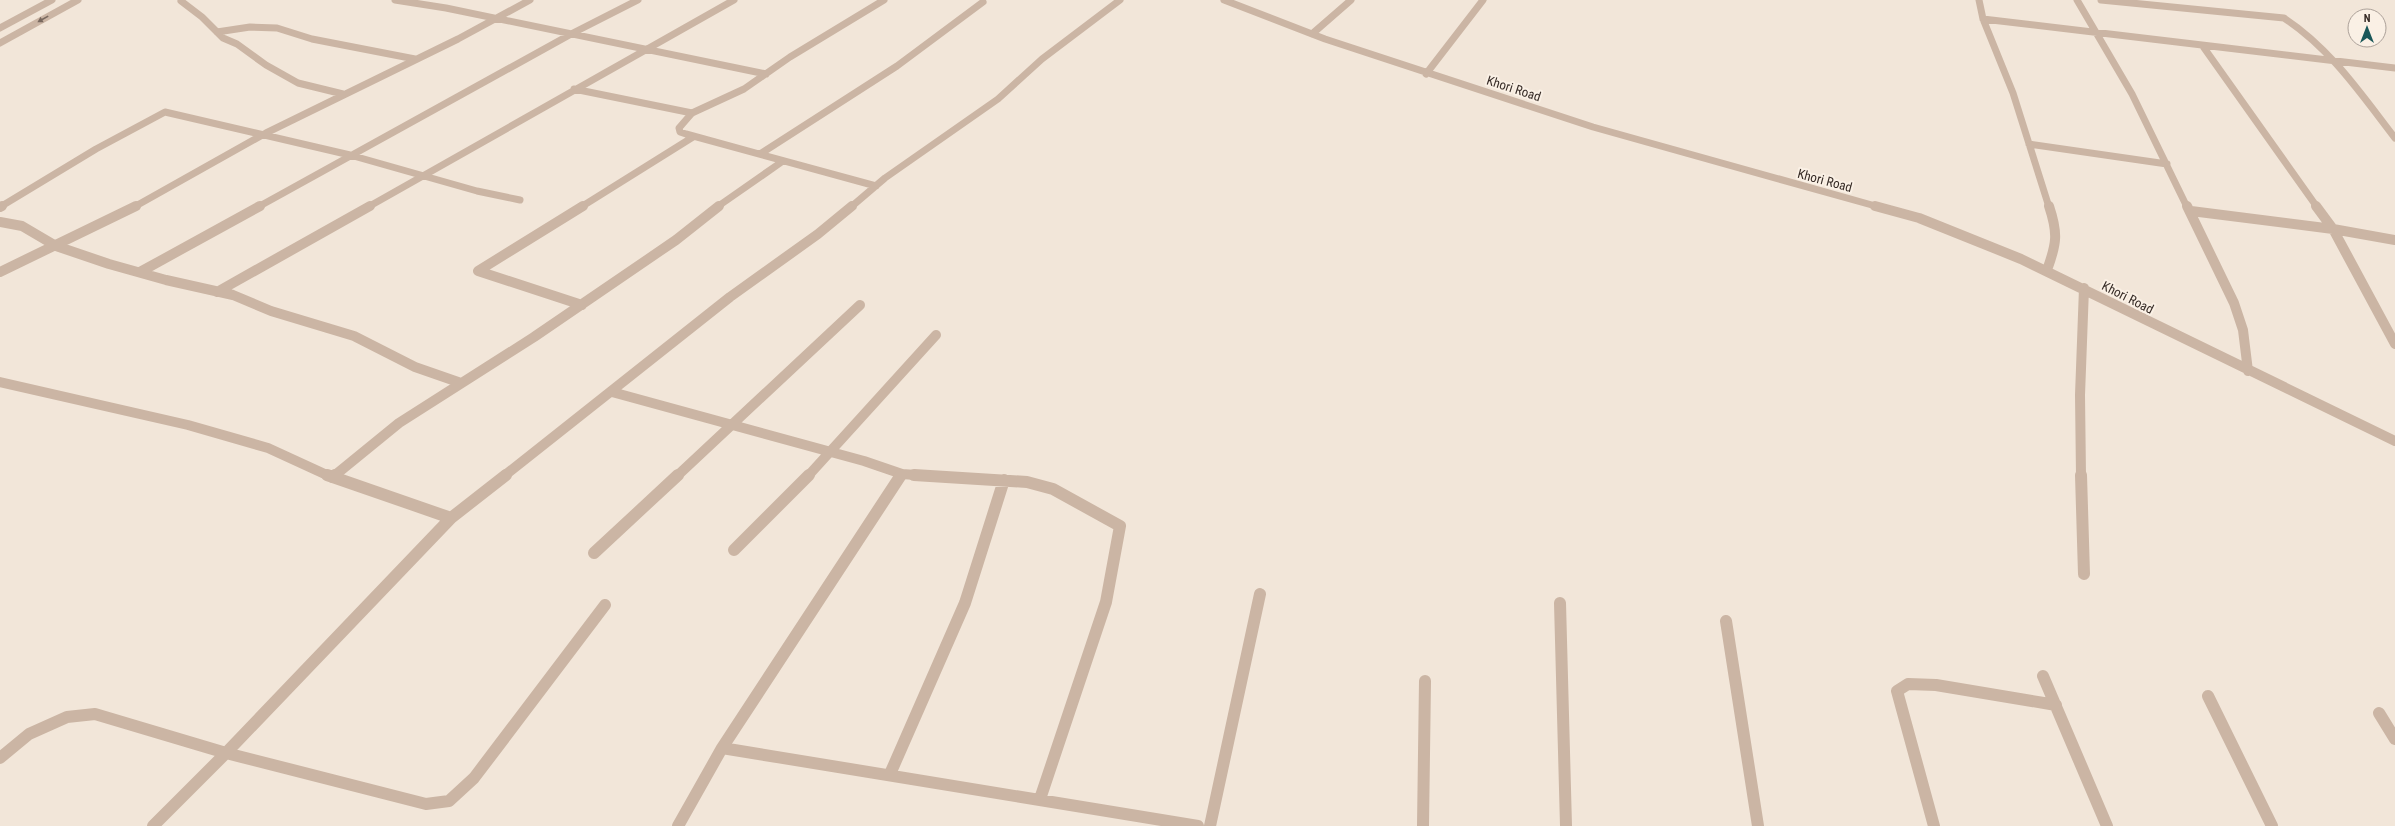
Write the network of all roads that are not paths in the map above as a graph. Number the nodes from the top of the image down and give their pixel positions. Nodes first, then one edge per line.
1 (52, 0) edge
2 (78, 0) edge
3 (395, 0) edge
4 (530, 0) edge
5 (638, 0) edge
6 (734, 0) edge
7 (884, 0) edge
8 (1120, 0) edge
9 (1224, 0) edge
10 (1351, 0) edge
11 (1483, 0) edge
12 (1979, 0) edge
13 (2077, 0) edge
14 (2102, 0) edge
15 (181, 1) dead end
16 (983, 2) dead end
17 (496, 18) junction
18 (1983, 19) junction
19 (1, 27) edge
20 (217, 32) junction
21 (573, 32) junction
22 (2096, 32) junction
23 (1312, 34) junction
24 (0, 43) edge
25 (2202, 45) junction
26 (647, 48) junction
27 (415, 59) junction
28 (2335, 60) junction
29 (2395, 68) edge
30 (766, 74) junction
31 (1426, 74) junction
32 (574, 88) junction
33 (343, 94) junction
34 (692, 113) junction
35 (261, 136) junction
36 (693, 137) junction
37 (2395, 138) edge
38 (2029, 144) junction
39 (760, 154) junction
40 (352, 155) junction
41 (783, 161) junction
42 (2167, 164) junction
43 (422, 175) junction
44 (876, 186) junction
45 (520, 200) dead end
46 (0, 207) edge
47 (2191, 211) junction
48 (0, 222) edge
49 (2333, 229) junction
50 (2395, 240) edge
51 (56, 246) junction
52 (2046, 270) junction
53 (0, 272) edge
54 (140, 272) junction
55 (2084, 288) junction
56 (217, 292) junction
57 (582, 305) junction
58 (860, 305) dead end
59 (936, 335) dead end
60 (2395, 344) edge
61 (2248, 371) junction
62 (0, 382) edge
63 (461, 383) junction
64 (612, 392) junction
65 (732, 424) junction
66 (2395, 441) edge
67 (832, 452) junction
68 (902, 474) junction
69 (332, 477) junction
70 (1004, 480) junction
71 (451, 518) junction
72 (734, 550) dead end
73 (594, 553) dead end
74 (2084, 574) dead end
75 (1260, 594) dead end
76 (1560, 603) dead end
77 (605, 605) dead end
78 (1726, 620) dead end
79 (2043, 676) dead end
80 (1425, 681) dead end
81 (2208, 696) dead end
82 (2056, 705) junction
83 (2379, 713) dead end
84 (2395, 739) edge
85 (722, 748) junction
86 (226, 753) junction
87 (0, 758) edge
88 (890, 774) junction
89 (1040, 799) junction
90 (153, 826) edge
91 (678, 826) edge
92 (1198, 826) edge
93 (1210, 826) edge
94 (1423, 826) edge
95 (1566, 826) edge
96 (1758, 826) edge
97 (1934, 826) edge
98 (2107, 826) edge
99 (2272, 826) edge

1 - 19 street
2 -> 24 street
3 - 17 street
4 - 17 street
5 - 21 street
6 - 26 street
7 - 30 street
8 - 44 street
9 - 23 street, Khori Road
10 - 23 street
11 - 31 street
12 - 18 street
13 - 22 street
14 - 28 street
15 - 20 street
16 - 39 street
17 - 21 street
17 - 27 street
18 - 22 street
18 - 38 street
20 - 27 street
20 - 33 street
21 - 26 street
21 - 40 street
22 - 25 street
22 - 42 street
23 - 31 street, Khori Road
25 - 28 street
25 - 49 street
26 - 30 street
26 - 32 street
27 - 33 street
28 - 29 street
28 - 37 street
30 - 34 street
31 - 52 street, Khori Road
32 - 34 street
32 - 43 street
33 - 35 street
34 - 36 street
35 - 40 street
35 - 46 street
35 - 51 street
36 - 39 street
36 - 57 street
38 - 42 street
38 - 52 street
39 - 41 street
40 - 43 street
40 - 54 street
41 - 44 street
41 - 57 street
42 - 47 street
43 - 45 street
43 - 56 street
44 - 64 street
47 - 49 street
47 - 61 street
48 - 51 street
49 - 50 street
49 - 60 street
51 - 53 street
51 - 54 street
52 - 55 street, Khori Road
54 - 56 street
55 - 61 street, Khori Road
55 - 74 street
56 - 63 street
57 - 63 street
58 - 65 street
59 - 67 street
61 - 66 street, Khori Road
62 - 69 street
63 - 69 street
64 - 65 street
64 - 71 street
65 - 67 street
65 - 73 street
67 - 68 street
67 - 72 street
68 - 70 street
68 - 85 street
69 - 71 street
70 - 88 street
70 - 89 street
71 - 86 street
75 - 93 street
76 - 95 street
77 - 86 street
78 - 96 street
79 - 82 street
80 - 94 street
81 - 99 street
82 - 97 street
82 - 98 street
83 - 84 street
85 - 88 street
85 - 91 street
86 - 87 street
86 - 90 street
88 - 89 street
89 - 92 street

